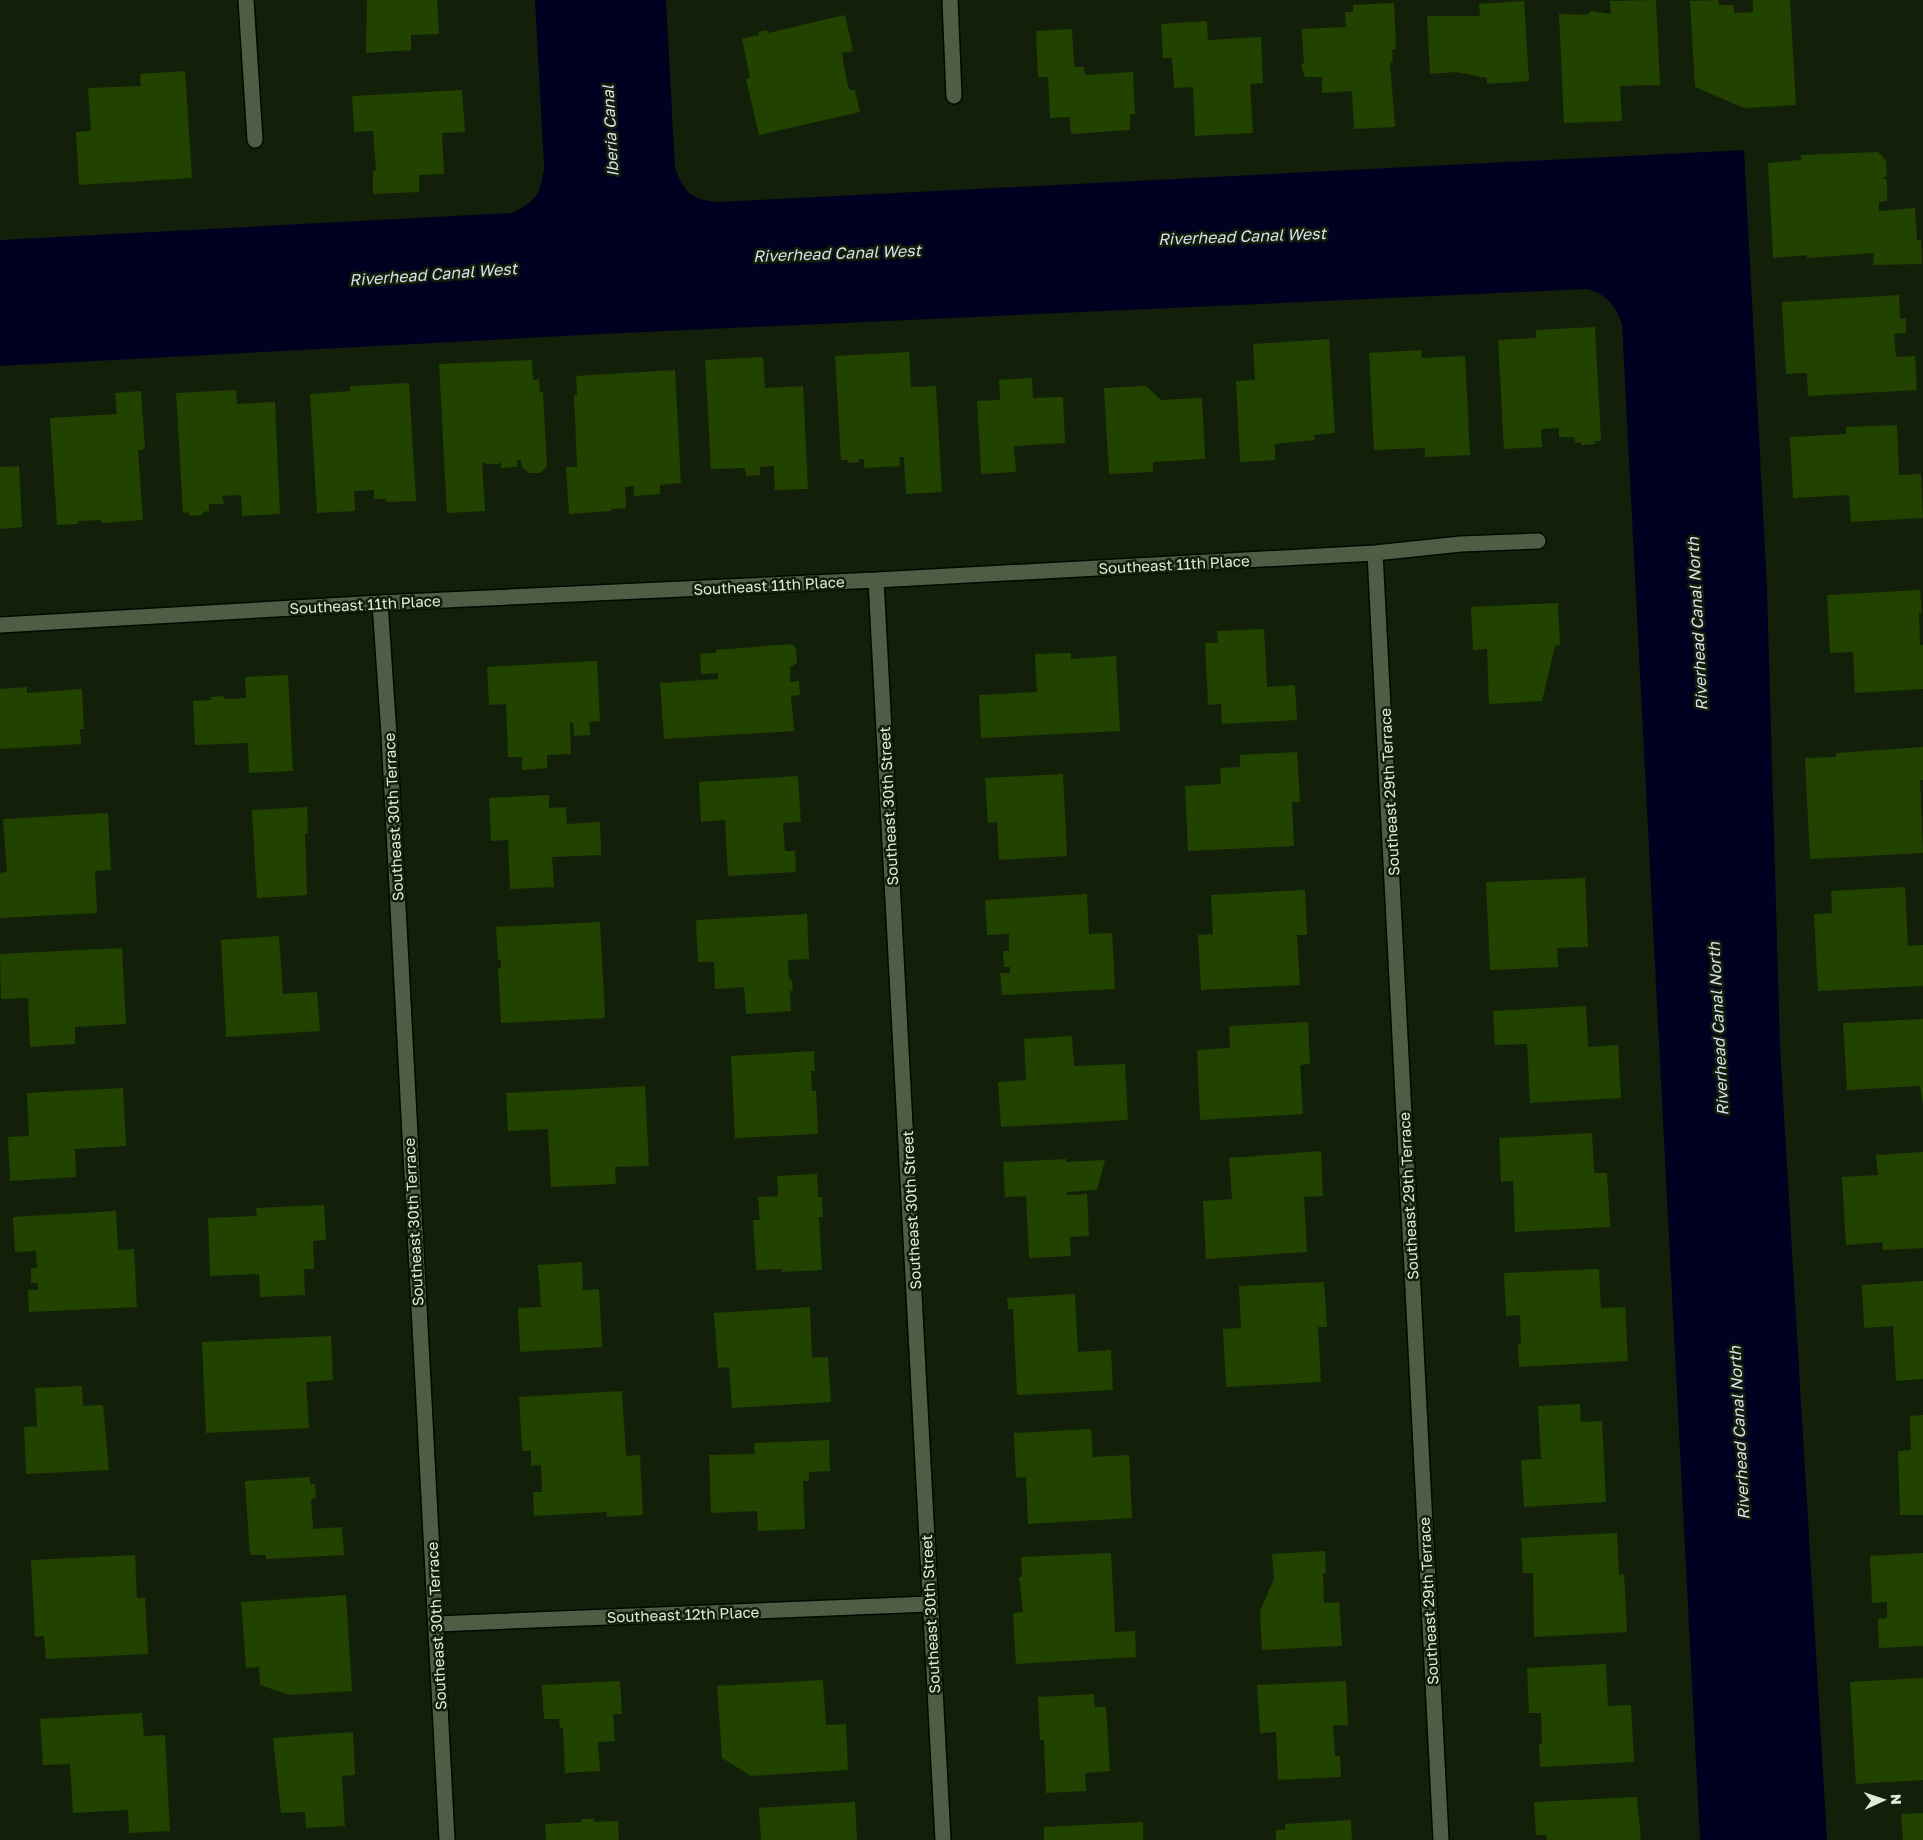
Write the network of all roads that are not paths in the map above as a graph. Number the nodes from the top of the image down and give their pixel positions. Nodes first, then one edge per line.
1 (246, 0) edge
2 (950, 0) edge
3 (954, 96) dead end
4 (255, 140) dead end
5 (1538, 541) dead end
6 (1375, 553) junction
7 (876, 580) junction
8 (380, 603) junction
9 (0, 625) edge
10 (929, 1604) junction
11 (436, 1624) junction
12 (447, 1840) edge
13 (943, 1840) edge
14 (1442, 1840) edge

1 - 4 street
2 - 3 street
5 - 6 street, Southeast 11th Place
6 - 7 street, Southeast 11th Place
6 - 14 street, Southeast 29th Terrace
7 - 8 street, Southeast 11th Place
7 - 10 street, Southeast 30th Street
8 - 9 street, Southeast 11th Place
8 - 11 street, Southeast 30th Terrace
10 - 11 street, Southeast 12th Place
10 - 13 street, Southeast 30th Street
11 - 12 street, Southeast 30th Terrace

